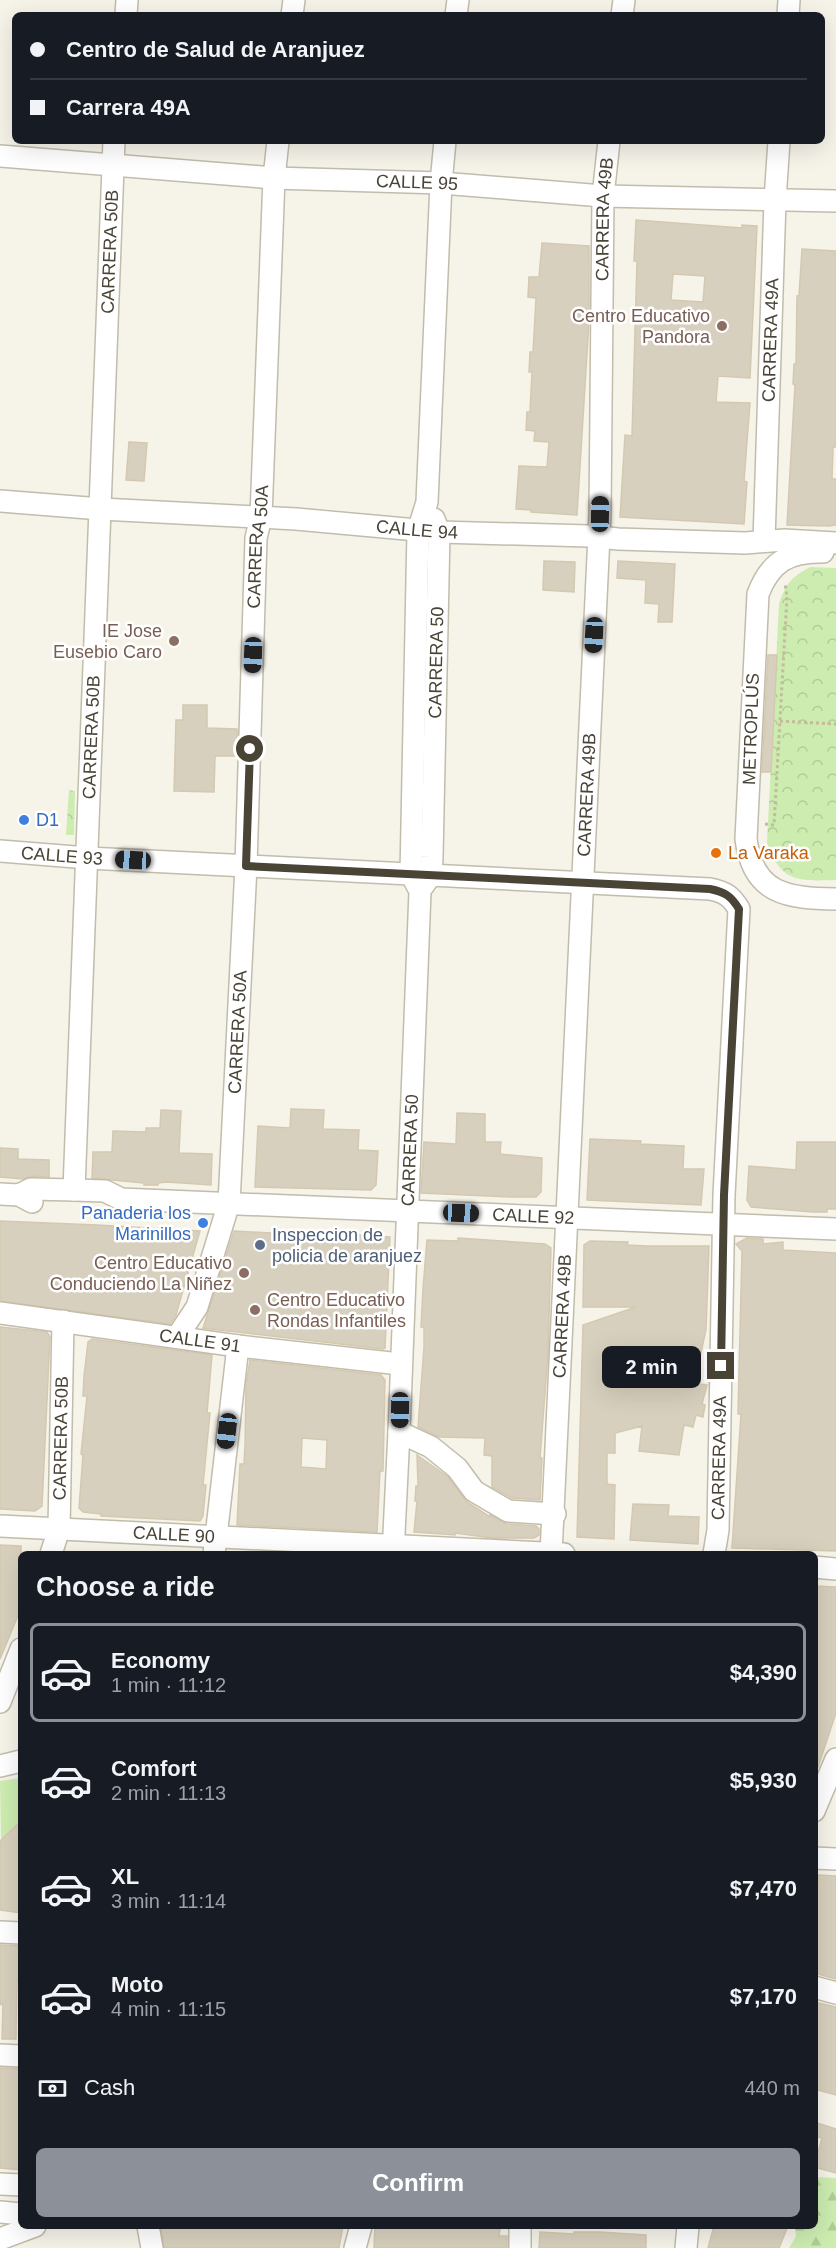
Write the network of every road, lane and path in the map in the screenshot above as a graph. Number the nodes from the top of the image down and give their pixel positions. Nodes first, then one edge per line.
1 (114, 144) edge
2 (278, 144) edge
3 (445, 144) edge
4 (609, 144) edge
5 (779, 144) edge
6 (0, 156) edge
7 (111, 165) junction
8 (274, 178) junction
9 (441, 183) junction
10 (603, 196) junction
11 (775, 200) junction
12 (836, 201) edge
13 (0, 501) edge
14 (101, 509) junction
15 (261, 517) junction
16 (429, 531) junction
17 (598, 537) junction
18 (764, 541) junction
19 (836, 543) edge
20 (836, 553) edge
21 (784, 581) dead end
22 (780, 721) junction
23 (836, 724) edge
24 (761, 824) dead end
25 (0, 851) edge
26 (88, 858) junction
27 (246, 866) junction
28 (421, 880) junction
29 (583, 883) junction
30 (731, 897) joint
31 (833, 897) edge
32 (74, 1190) junction
33 (10, 1195) edge
34 (121, 1198) junction
35 (230, 1203) junction
36 (406, 1211) junction
37 (567, 1218) junction
38 (723, 1226) junction
39 (836, 1229) edge
40 (0, 1313) edge
41 (63, 1321) junction
42 (177, 1337) junction
43 (238, 1346) junction
44 (400, 1364) junction
45 (399, 1432) junction
46 (555, 1514) junction
47 (0, 1526) edge
48 (59, 1529) junction
49 (214, 1546) edge
50 (393, 1550) edge
51 (52, 1551) edge
52 (432, 1551) edge
53 (551, 1551) edge
54 (714, 1551) edge
55 (818, 1568) edge
56 (836, 1569) edge
57 (18, 1657) edge
58 (0, 1702) edge
59 (836, 1759) edge
60 (18, 1762) edge
61 (0, 1766) edge
62 (818, 1802) edge
63 (818, 1858) edge
64 (836, 1859) edge
65 (0, 1932) edge
66 (18, 1933) edge
67 (818, 1987) edge
68 (836, 1993) edge
69 (0, 2055) edge
70 (18, 2056) edge
71 (0, 2184) edge
72 (18, 2185) edge
73 (0, 2212) edge
74 (18, 2214) edge
75 (27, 2229) edge
76 (149, 2229) edge
77 (360, 2229) edge
78 (520, 2229) edge
79 (688, 2229) edge
80 (0, 2239) edge
81 (152, 2248) edge
82 (355, 2248) edge
83 (520, 2248) edge
84 (686, 2248) edge

1 - 7 street, CARRERA 50B
2 - 8 street, CARRERA 50A
3 - 9 street, CARRERA 50
4 - 10 street, CARRERA 49B
5 - 11 street, CARRERA 49A
6 - 7 street, CALLE 95
7 - 8 street, CALLE 95
7 - 14 street, CARRERA 50B
8 - 9 street, CALLE 95
8 - 15 street, CARRERA 50A
9 - 10 street, CALLE 95
9 - 16 street, CARRERA 50
10 - 11 street, CALLE 95
10 - 17 street, CARRERA 49B
11 - 12 street, CALLE 95
11 - 18 street, CARRERA 49A
13 - 14 street, CALLE 94
14 - 15 street, CALLE 94
14 - 26 street, CARRERA 50B
15 - 16 street, CALLE 94
15 - 27 street, CARRERA 50A
16 - 17 street, CALLE 94
16 - 28 street, CARRERA 50
17 - 18 street, CALLE 94
17 - 29 street, CARRERA 49B
18 - 19 street, CALLE 94
20 - 31 street, METROPLÚS
21 - 22 path
22 - 23 path
22 - 24 path
25 - 26 street, CALLE 93
26 - 27 street, CALLE 93
26 - 32 street, CARRERA 50B
27 - 28 street, CALLE 93
27 - 35 street, CARRERA 50A
28 - 29 street, CALLE 93
28 - 36 street, CARRERA 50
29 - 30 street, CALLE 93
29 - 37 street, CARRERA 49B
30 - 38 street, CARRERA 49A
32 - 33 street, CALLE 92
32 - 34 street, CALLE 92
33 - 34 street, CALLE 92
34 - 35 street, CALLE 92
35 - 36 street, CALLE 92
35 - 42 street, CARRERA 50A
36 - 37 street, CALLE 92
36 - 44 street, CARRERA 50
37 - 38 street, CALLE 92
37 - 46 street, CARRERA 49B
38 - 39 street, CALLE 92
38 - 54 street, CARRERA 49A
40 - 41 street, CALLE 91
41 - 42 street, CALLE 91
41 - 48 street, CARRERA 50B
42 - 43 street, CALLE 91
43 - 44 street, CALLE 91
43 - 49 street
44 - 45 street, CARRERA 50
45 - 46 street
45 - 50 street, CARRERA 50
46 - 53 street, CARRERA 49B
47 - 48 street, CALLE 90
48 - 49 street, CALLE 90
48 - 51 street, CARRERA 50B
49 - 50 street, CALLE 90
50 - 52 street, CALLE 90
55 - 56 street
57 - 58 street
59 - 62 street
60 - 61 street
63 - 64 street
65 - 66 street
67 - 68 street
69 - 70 street
71 - 72 street
73 - 74 street
75 - 80 street
76 - 81 street
77 - 82 street
78 - 83 street
79 - 84 street

